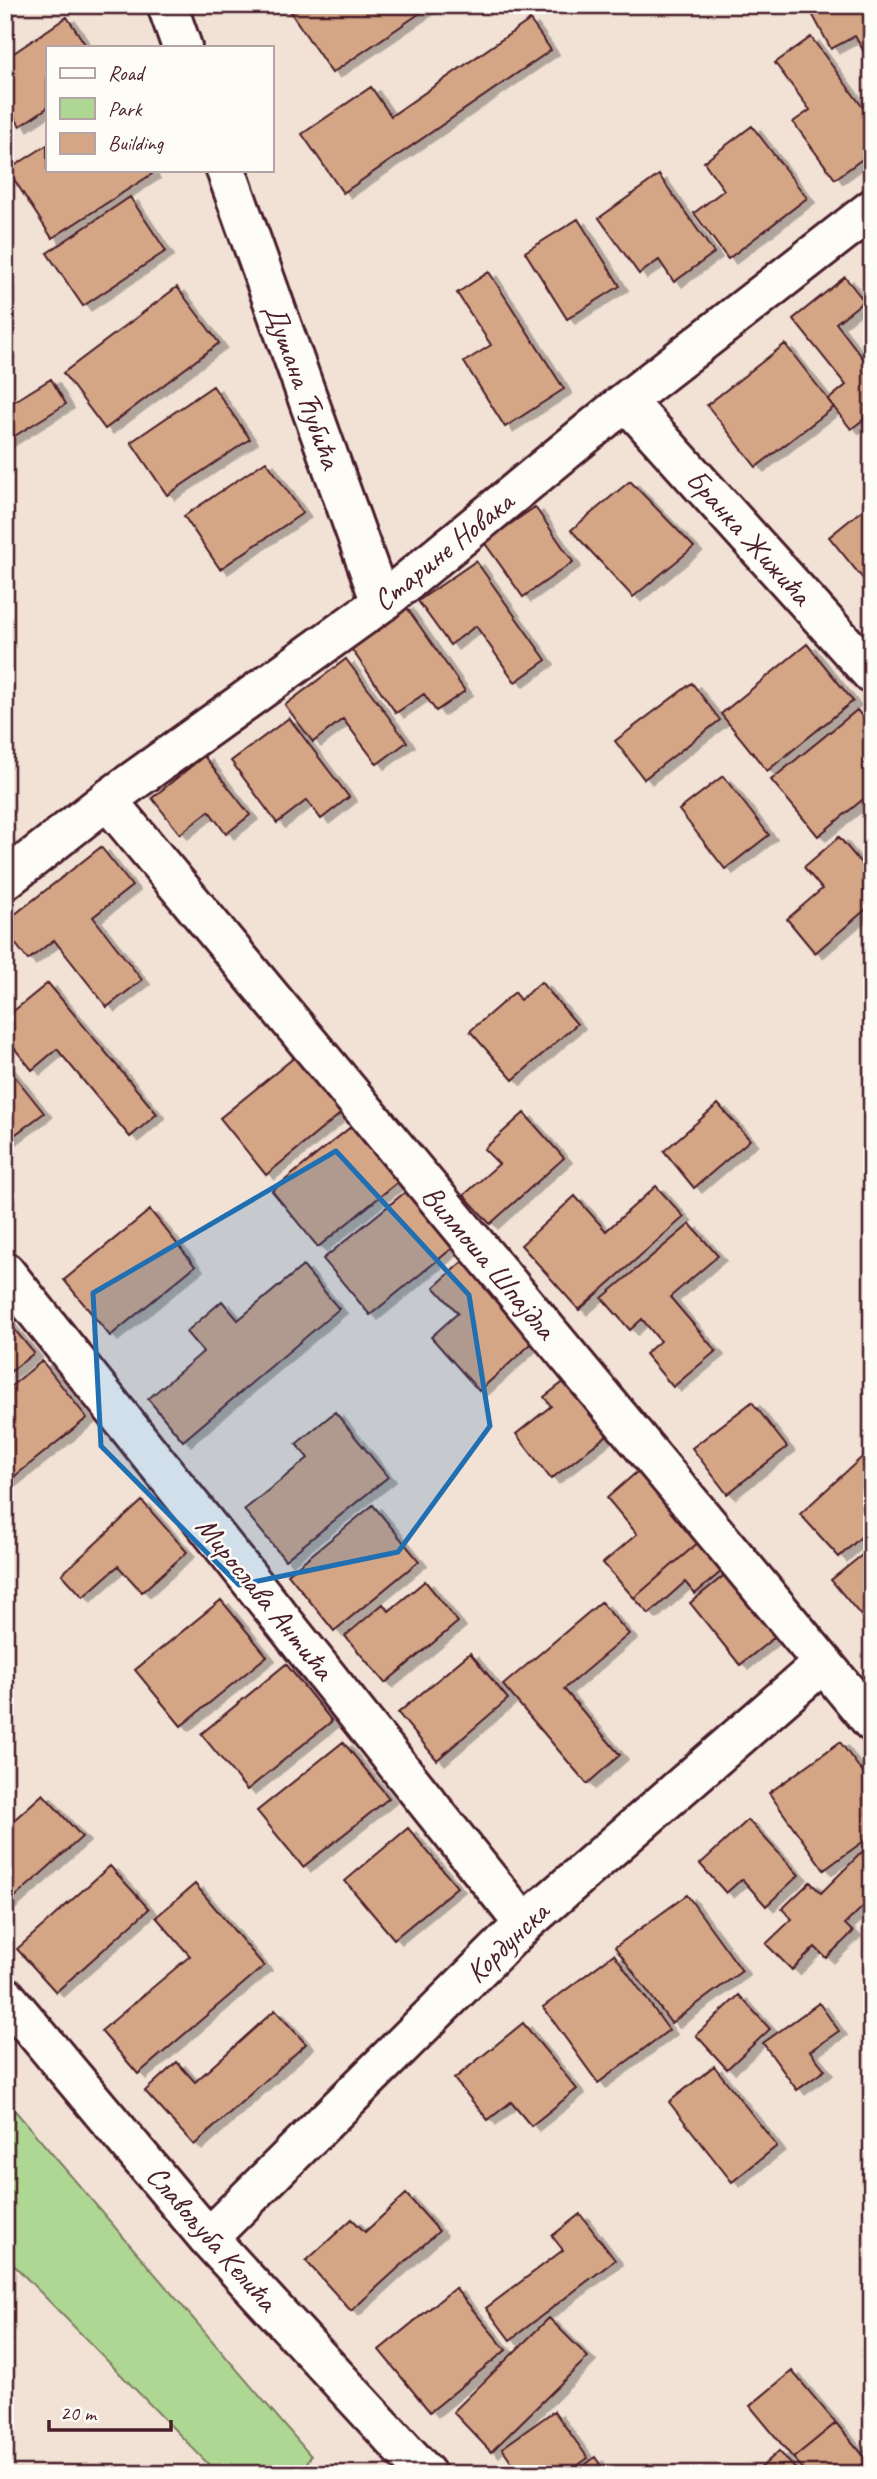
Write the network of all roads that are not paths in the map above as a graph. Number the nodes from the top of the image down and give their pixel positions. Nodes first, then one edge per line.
1 (167, 5) edge
2 (182, 46) edge
3 (227, 172) edge
4 (872, 209) edge
5 (626, 401) junction
6 (381, 603) junction
7 (872, 674) edge
8 (107, 800) junction
9 (5, 880) edge
10 (5, 1272) edge
11 (822, 1664) junction
12 (872, 1723) edge
13 (524, 1924) junction
14 (5, 1996) edge
15 (208, 2238) junction
16 (426, 2474) edge

1 - 2 street
3 - 6 street, Душана Ћубића
4 - 5 street, Старине Новака
5 - 6 street, Старине Новака
5 - 7 street, Бранка Жижића
6 - 8 street, Старине Новака
8 - 9 street, Старине Новака
8 - 11 street, Вилмоша Шпајдла
10 - 13 street, Мирослава Антића
11 - 12 street, Вилмоша Шпајдла
11 - 13 street, Кордунска
13 - 15 street, Кордунска
14 - 15 street, Славољуба Келића
15 - 16 street, Славољуба Келића

